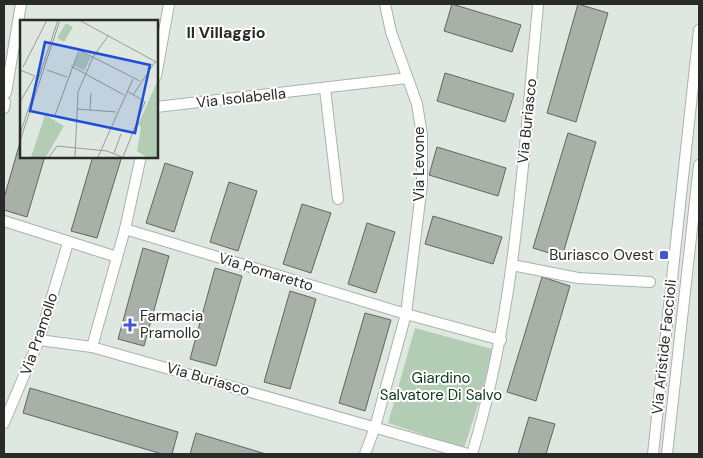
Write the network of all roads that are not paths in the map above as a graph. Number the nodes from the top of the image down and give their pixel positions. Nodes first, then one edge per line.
1 (21, 4) edge
2 (169, 4) edge
3 (385, 4) edge
4 (538, 6) dead end
5 (699, 30) edge
6 (158, 65) edge
7 (408, 78) junction
8 (325, 89) junction
9 (5, 101) edge
10 (158, 107) edge
11 (141, 158) edge
12 (699, 165) edge
13 (338, 199) dead end
14 (4, 221) edge
15 (126, 230) junction
16 (68, 243) junction
17 (117, 257) junction
18 (512, 265) junction
19 (650, 282) dead end
20 (406, 314) junction
21 (39, 340) junction
22 (501, 340) junction
23 (92, 347) junction
24 (4, 424) edge
25 (375, 426) junction
26 (364, 454) edge
27 (470, 454) edge
28 (652, 454) edge
29 (667, 454) edge

1 - 9 street
2 - 6 street
3 - 7 street, Via Levone
4 - 18 street, Via Buriasco
5 - 28 street, Via Aristide Faccioli
7 - 8 street, Via Isolabella
7 - 20 street, Via Levone
8 - 10 street, Via Isolabella
8 - 13 street
11 - 15 street
12 - 29 street, Via Aristide Faccioli
14 - 16 street
15 - 17 street
15 - 20 street, Via Pomaretto
16 - 17 street
16 - 21 street, Via Pramollo
17 - 23 street
18 - 19 street
18 - 22 street, Via Buriasco
20 - 22 street
20 - 25 street
21 - 23 street, Via Buriasco
21 - 24 street, Via Pramollo
22 - 27 street, Via Buriasco
23 - 25 street, Via Buriasco
25 - 26 street
25 - 27 street, Via Buriasco

